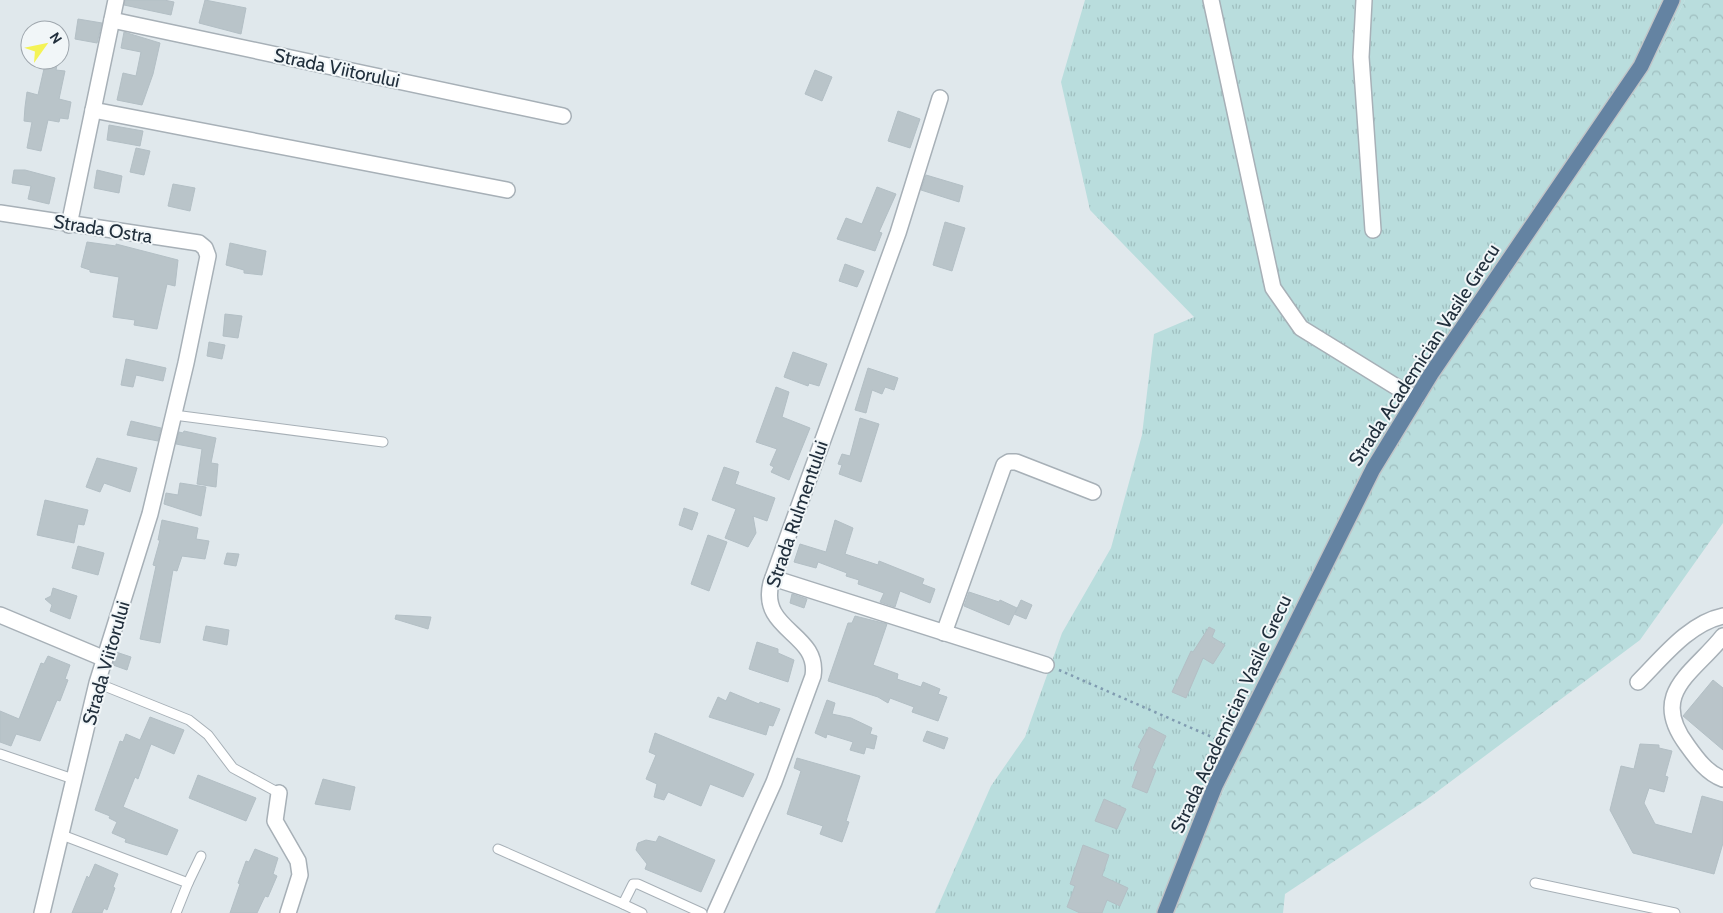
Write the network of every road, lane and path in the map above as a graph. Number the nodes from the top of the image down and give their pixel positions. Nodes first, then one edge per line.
1 (116, 0) edge
2 (1211, 0) edge
3 (1364, 0) edge
4 (1672, 0) edge
5 (112, 20) junction
6 (940, 98) dead end
7 (93, 110) junction
8 (563, 116) dead end
9 (507, 190) dead end
10 (0, 213) edge
11 (68, 225) junction
12 (1373, 230) dead end
13 (205, 248) joint
14 (1416, 400) junction
15 (174, 415) junction
16 (383, 442) dead end
17 (1094, 492) dead end
18 (773, 578) junction
19 (0, 615) edge
20 (1723, 616) edge
21 (944, 632) junction
22 (1723, 636) edge
23 (104, 660) junction
24 (1046, 665) joint
25 (1638, 682) dead end
26 (97, 683) junction
27 (1233, 747) junction
28 (0, 754) edge
29 (1723, 779) edge
30 (76, 780) junction
31 (279, 793) joint
32 (62, 835) junction
33 (498, 849) dead end
34 (201, 856) dead end
35 (188, 883) junction
36 (1535, 883) dead end
37 (623, 904) junction
38 (42, 913) edge
39 (176, 913) edge
40 (288, 913) edge
41 (642, 913) edge
42 (702, 913) edge
43 (714, 913) edge
44 (1165, 913) edge
45 (1675, 913) edge

1 - 5 street
2 - 14 street
3 - 12 street
4 - 14 main road, Strada Academician Vasile Grecu
5 - 7 street
5 - 8 street, Strada Viitorului
6 - 18 street, Strada Rulmentului
7 - 9 street
7 - 11 street
10 - 11 street, Strada Ostra
11 - 13 street, Strada Ostra
13 - 15 street, Strada Viitorului
14 - 27 main road, Strada Academician Vasile Grecu
15 - 16 lane
15 - 23 street, Strada Viitorului
17 - 21 street
18 - 21 street
18 - 43 street, Strada Rulmentului
19 - 23 street
20 - 25 street
21 - 24 street
22 - 29 street
23 - 26 street, Strada Viitorului
24 - 27 path
26 - 30 street, Strada Viitorului
26 - 31 lane
27 - 44 main road, Strada Academician Vasile Grecu
28 - 30 lane
30 - 32 street, Strada Viitorului
31 - 40 street
32 - 35 lane
32 - 38 street, Strada Viitorului
33 - 37 lane
34 - 35 lane
35 - 39 lane
36 - 45 lane
37 - 41 lane
37 - 42 lane

